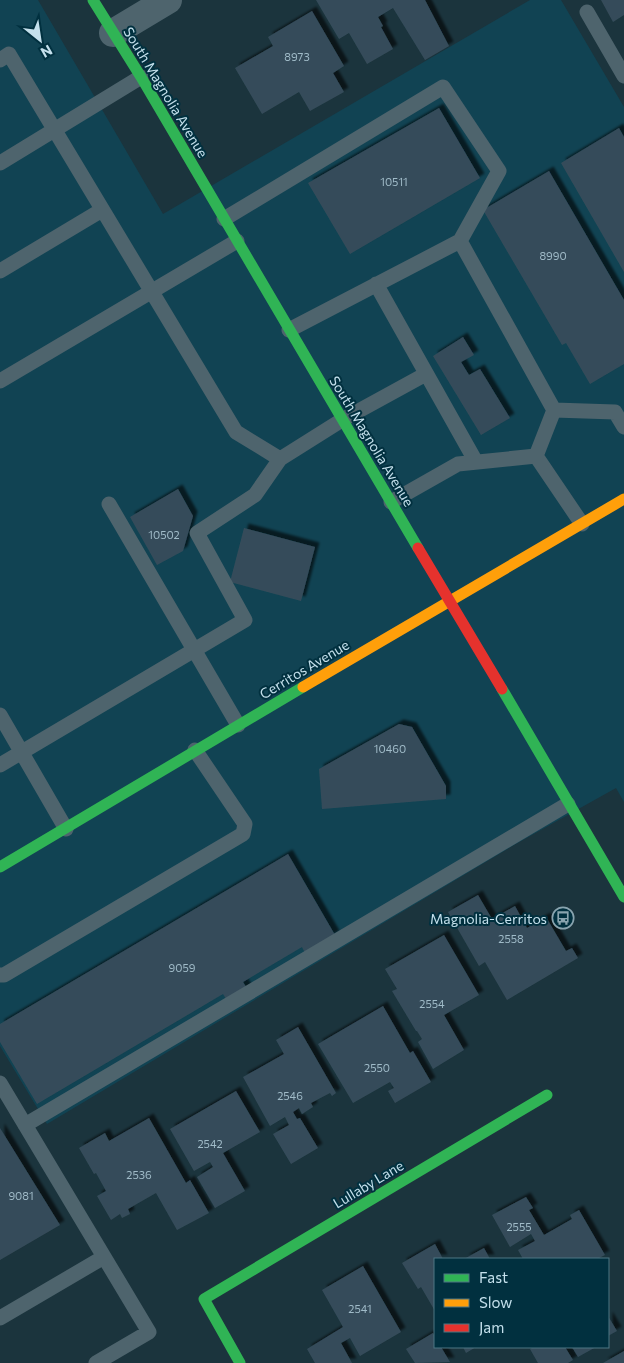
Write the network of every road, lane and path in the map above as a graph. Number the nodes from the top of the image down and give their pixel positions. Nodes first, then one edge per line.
1 (93, 0) edge
2 (168, 0) edge
3 (587, 12) dead end
4 (113, 33) junction
5 (0, 60) edge
6 (624, 76) edge
7 (141, 77) junction
8 (55, 130) junction
9 (0, 163) edge
10 (102, 210) junction
11 (224, 220) junction
12 (237, 241) junction
13 (460, 241) junction
14 (0, 271) edge
15 (376, 284) junction
16 (152, 292) junction
17 (289, 330) junction
18 (426, 374) junction
19 (0, 381) edge
20 (554, 410) junction
21 (342, 420) junction
22 (624, 427) edge
23 (536, 456) junction
24 (280, 459) junction
25 (476, 462) junction
26 (624, 499) edge
27 (391, 502) junction
28 (109, 504) dead end
29 (582, 524) junction
30 (449, 601) junction
31 (194, 650) junction
32 (0, 715) edge
33 (238, 725) junction
34 (195, 750) junction
35 (22, 752) junction
36 (0, 765) edge
37 (568, 804) junction
38 (66, 829) junction
39 (0, 867) edge
40 (622, 891) edge
41 (0, 975) edge
42 (0, 1083) edge
43 (547, 1095) dead end
44 (26, 1126) junction
45 (104, 1257) junction
46 (0, 1318) edge
47 (96, 1363) edge
48 (240, 1363) edge

1 - 4 street, South Magnolia Avenue
2 - 4 street
3 - 6 lane
4 - 7 street, South Magnolia Avenue
5 - 8 lane
7 - 8 lane
7 - 11 street, South Magnolia Avenue
8 - 9 lane
8 - 10 lane
10 - 14 lane
10 - 16 lane
11 - 12 street, South Magnolia Avenue
11 - 13 lane
12 - 16 lane
12 - 17 street, South Magnolia Avenue
13 - 15 lane
13 - 20 lane
15 - 17 lane
15 - 18 lane
16 - 19 lane
16 - 24 lane
17 - 21 street, South Magnolia Avenue
18 - 21 lane
18 - 25 lane
20 - 22 lane
20 - 23 lane
21 - 24 lane
21 - 27 street, South Magnolia Avenue
23 - 25 lane
23 - 29 lane
24 - 31 lane
25 - 27 lane
26 - 29 street, Cerritos Avenue
27 - 30 street, South Magnolia Avenue
28 - 31 lane
29 - 30 street, Cerritos Avenue
30 - 33 street, Cerritos Avenue
30 - 37 street, South Magnolia Avenue
31 - 33 lane
31 - 35 lane
32 - 35 lane
33 - 34 street, Cerritos Avenue
34 - 38 street, Cerritos Avenue
34 - 41 lane
35 - 36 lane
35 - 38 lane
37 - 40 street, South Magnolia Avenue
37 - 44 lane
38 - 39 street, Cerritos Avenue
42 - 44 lane
43 - 48 street, Lullaby Lane
44 - 45 lane
45 - 46 lane
45 - 47 lane

